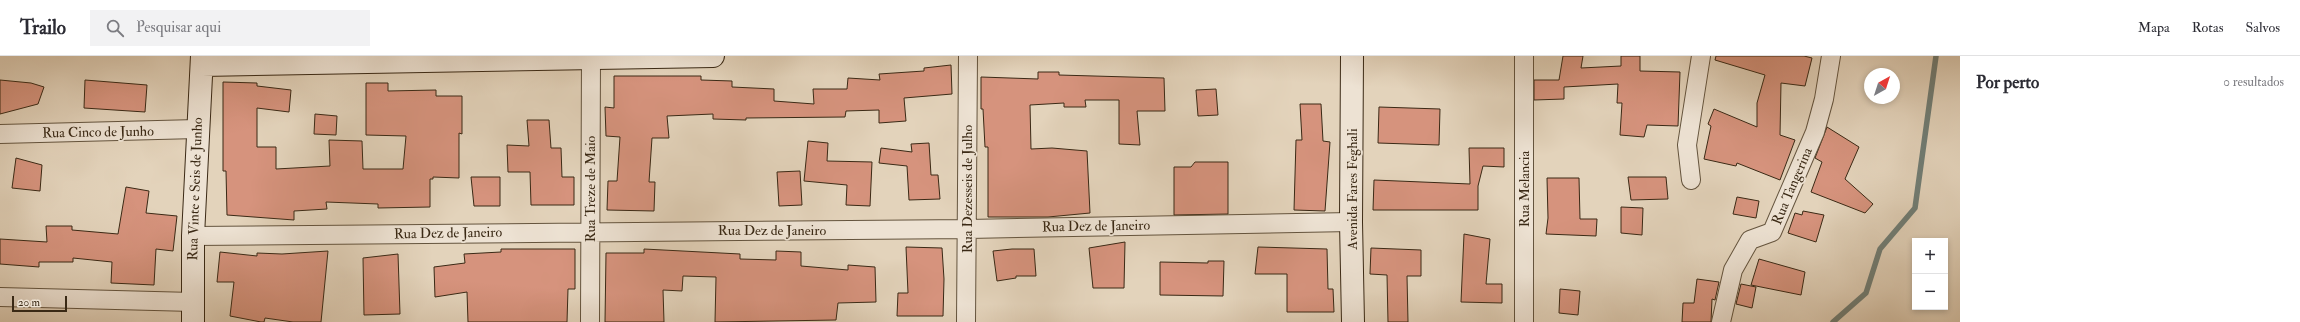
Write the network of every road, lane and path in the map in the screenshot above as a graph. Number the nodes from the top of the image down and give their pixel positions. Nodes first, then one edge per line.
1 (713, 56) edge
2 (968, 56) edge
3 (1352, 56) edge
4 (1524, 56) edge
5 (1701, 56) edge
6 (1831, 56) edge
7 (591, 57) edge
8 (202, 61) edge
9 (197, 129) junction
10 (0, 134) edge
11 (1691, 180) dead end
12 (1351, 222) junction
13 (968, 229) junction
14 (589, 231) junction
15 (192, 236) junction
16 (0, 297) edge
17 (193, 312) edge
18 (590, 322) edge
19 (966, 322) edge
20 (1353, 322) edge
21 (1524, 322) edge
22 (1721, 322) edge

1 - 7 street
2 - 13 street, Rua Dezesseis de Julho
3 - 12 street, Avenida Fares Feghali
4 - 21 street, Rua Melancia
5 - 11 street
6 - 22 street, Rua Tangerina
7 - 8 street
7 - 14 street, Rua Treze de Maio
8 - 9 street, Rua Vinte e Seis de Junho
9 - 10 street, Rua Cinco de Junho
9 - 15 street, Rua Vinte e Seis de Junho
12 - 13 street, Rua Dez de Janeiro
12 - 20 street, Avenida Fares Feghali
13 - 14 street, Rua Dez de Janeiro
13 - 19 street, Rua Dezesseis de Julho
14 - 15 street, Rua Dez de Janeiro
14 - 18 street, Rua Treze de Maio
15 - 17 street, Rua Vinte e Seis de Junho
16 - 17 street

